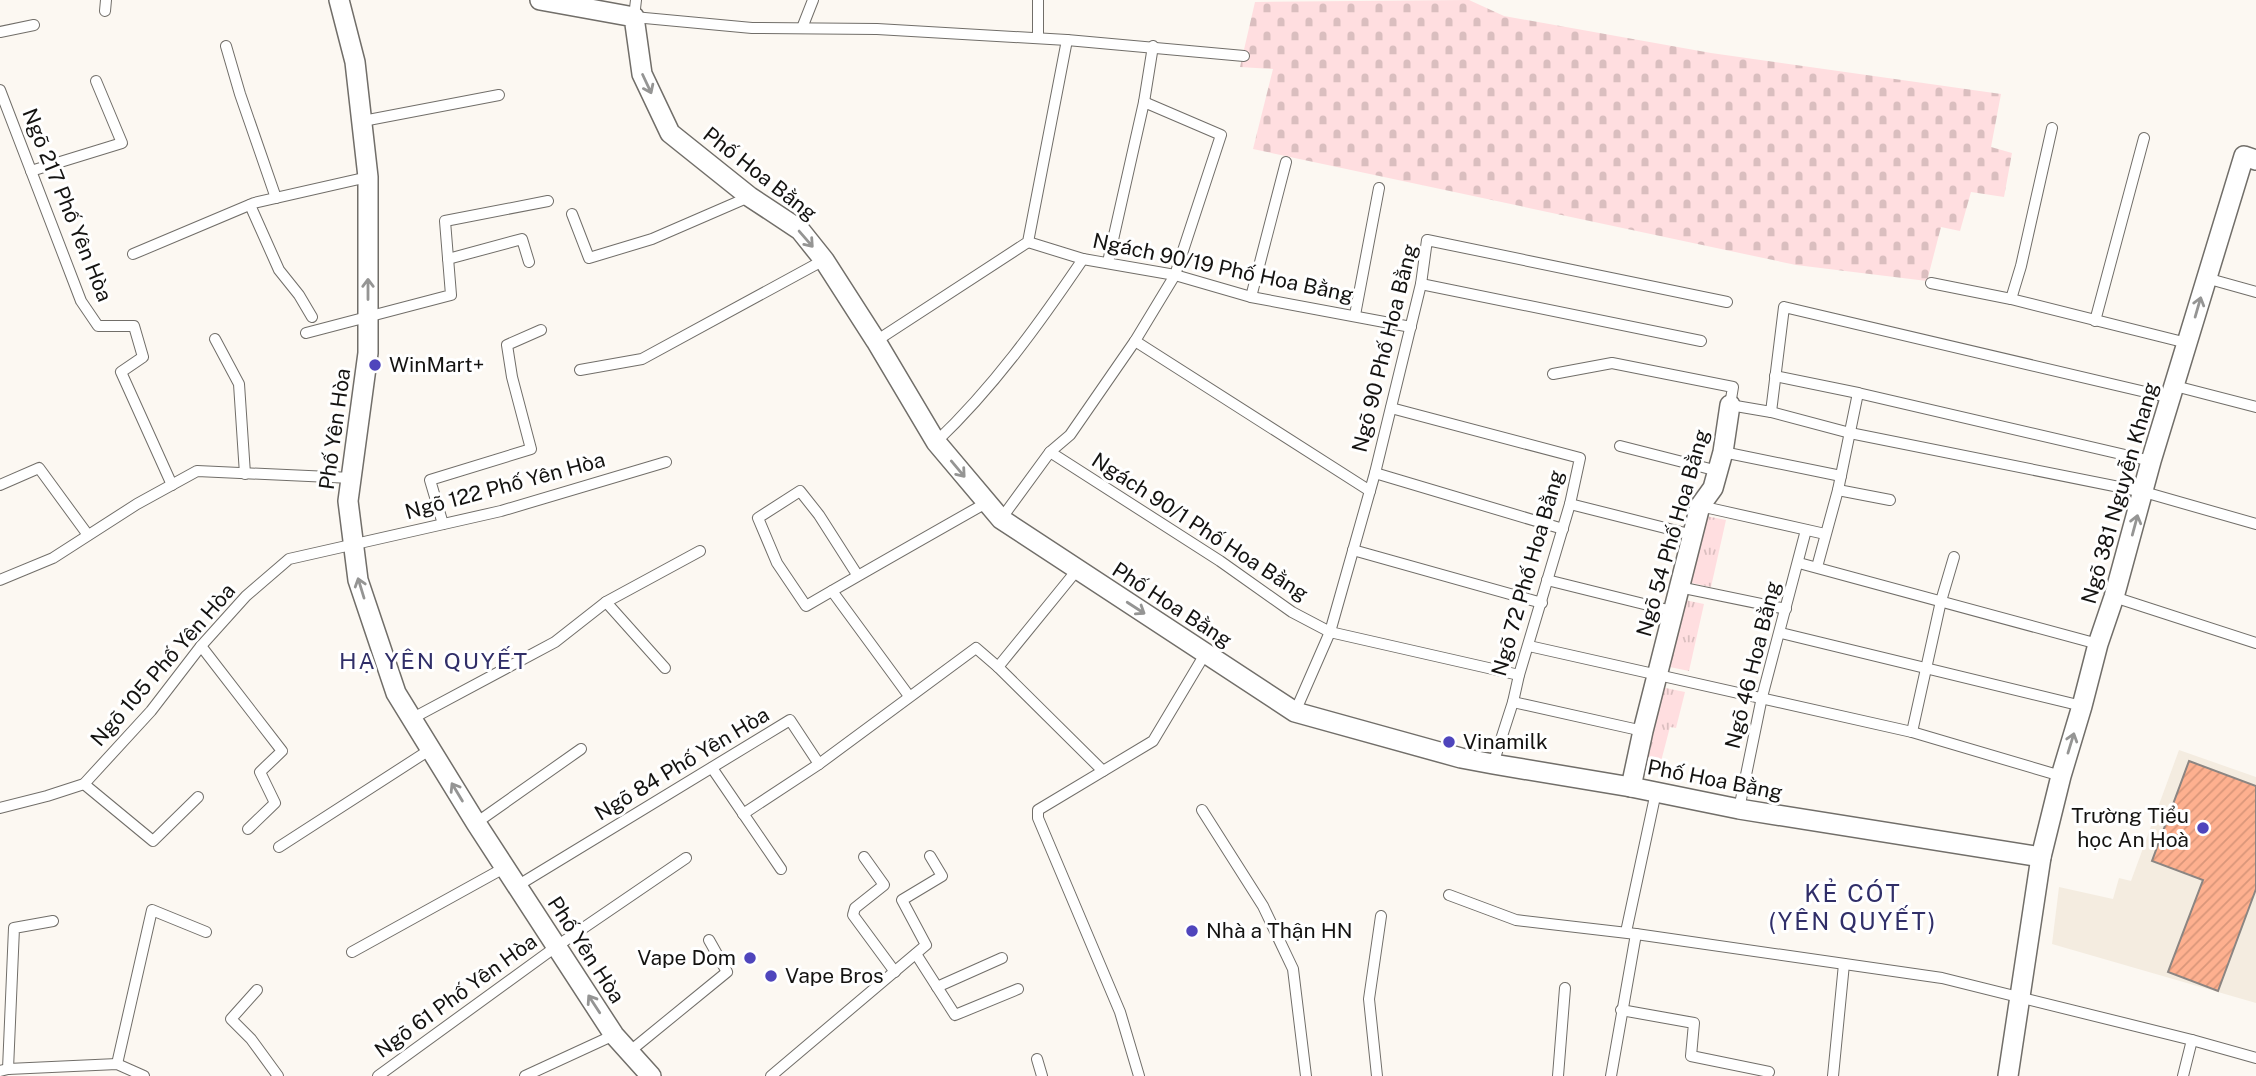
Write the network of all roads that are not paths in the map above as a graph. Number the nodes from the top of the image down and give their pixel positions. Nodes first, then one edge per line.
1 (339, 0) edge
2 (540, 0) edge
3 (813, 0) edge
4 (1038, 0) edge
5 (635, 8) edge
6 (34, 25) dead end
7 (802, 28) junction
8 (0, 32) edge
9 (1038, 38) junction
10 (1067, 40) junction
11 (226, 46) dead end
12 (1153, 46) junction
13 (1244, 56) dead end
14 (96, 81) dead end
15 (0, 90) edge
16 (499, 95) dead end
17 (1144, 102) junction
18 (363, 121) junction
19 (2052, 128) dead end
20 (2144, 138) dead end
21 (2250, 158) edge
22 (1286, 162) dead end
23 (31, 171) junction
24 (368, 177) junction
25 (1380, 188) dead end
26 (750, 197) junction
27 (276, 198) junction
28 (548, 201) dead end
29 (250, 205) junction
30 (572, 214) dead end
31 (1028, 242) junction
32 (133, 254) dead end
33 (448, 259) junction
34 (1083, 259) junction
35 (824, 260) junction
36 (529, 262) dead end
37 (1108, 262) junction
38 (1175, 275) junction
39 (2206, 278) junction
40 (1931, 282) dead end
41 (1421, 284) junction
42 (2256, 292) edge
43 (1251, 297) junction
44 (2011, 299) junction
45 (1727, 302) dead end
46 (1355, 315) junction
47 (312, 317) dead end
48 (368, 318) junction
49 (2095, 321) junction
50 (1411, 327) junction
51 (541, 330) dead end
52 (306, 333) dead end
53 (215, 339) dead end
54 (876, 341) junction
55 (1135, 341) junction
56 (1702, 341) dead end
57 (2188, 344) junction
58 (580, 370) dead end
59 (1553, 374) dead end
60 (1775, 376) junction
61 (2173, 392) junction
62 (1858, 393) junction
63 (1730, 405) junction
64 (2256, 407) edge
65 (1391, 408) junction
66 (1770, 412) junction
67 (1850, 433) junction
68 (936, 442) junction
69 (1620, 446) dead end
70 (1049, 452) junction
71 (1723, 452) junction
72 (2151, 461) junction
73 (666, 462) dead end
74 (1717, 471) junction
75 (1375, 473) junction
76 (245, 474) junction
77 (1841, 476) junction
78 (352, 478) junction
79 (0, 485) edge
80 (172, 485) junction
81 (1838, 490) junction
82 (1370, 491) junction
83 (2144, 492) junction
84 (1890, 500) dead end
85 (986, 503) junction
86 (1570, 504) junction
87 (1700, 506) junction
88 (1001, 519) junction
89 (443, 524) junction
90 (2256, 524) edge
91 (1563, 529) junction
92 (1806, 530) junction
93 (1825, 534) junction
94 (88, 535) junction
95 (1693, 535) junction
96 (354, 545) junction
97 (1353, 550) junction
98 (700, 551) dead end
99 (1954, 556) dead end
100 (1799, 563) junction
101 (1817, 567) junction
102 (1077, 570) junction
103 (858, 576) junction
104 (0, 580) edge
105 (1547, 580) junction
106 (1678, 587) junction
107 (832, 591) junction
108 (2114, 597) junction
109 (1941, 601) junction
110 (607, 602) junction
111 (1542, 603) junction
112 (1786, 609) junction
113 (1672, 611) junction
114 (1330, 632) junction
115 (1781, 633) junction
116 (2256, 643) edge
117 (2098, 644) junction
118 (201, 646) junction
119 (1529, 646) junction
120 (1205, 654) junction
121 (998, 667) junction
122 (1927, 667) junction
123 (664, 668) dead end
124 (1659, 673) junction
125 (1519, 675) junction
126 (909, 696) junction
127 (1762, 697) junction
128 (1513, 702) junction
129 (2082, 706) junction
130 (1295, 712) junction
131 (413, 718) junction
132 (1643, 731) junction
133 (1912, 732) junction
134 (431, 749) junction
135 (582, 749) dead end
136 (819, 764) junction
137 (1493, 764) junction
138 (712, 768) junction
139 (1103, 771) junction
140 (2061, 776) junction
141 (84, 784) junction
142 (1631, 787) junction
143 (1656, 792) junction
144 (198, 797) dead end
145 (0, 808) edge
146 (1202, 810) dead end
147 (1739, 810) junction
148 (743, 814) junction
149 (476, 823) junction
150 (248, 829) dead end
151 (279, 848) dead end
152 (930, 856) dead end
153 (864, 857) dead end
154 (2041, 857) junction
155 (686, 858) dead end
156 (504, 868) junction
157 (781, 869) dead end
158 (517, 886) junction
159 (1449, 895) dead end
160 (1381, 916) dead end
161 (53, 922) dead end
162 (206, 932) dead end
163 (1631, 933) junction
164 (709, 940) dead end
165 (557, 946) junction
166 (352, 951) dead end
167 (916, 954) junction
168 (1002, 958) dead end
169 (1844, 964) junction
170 (895, 972) junction
171 (937, 987) junction
172 (1565, 988) dead end
173 (1018, 989) dead end
174 (257, 990) dead end
175 (994, 993) dead end
176 (2020, 998) junction
177 (952, 1009) junction
178 (1621, 1010) junction
179 (614, 1035) junction
180 (2192, 1040) junction
181 (629, 1052) junction
182 (2256, 1058) edge
183 (1037, 1059) dead end
184 (117, 1064) junction
185 (4, 1070) edge
186 (1769, 1072) dead end
187 (144, 1076) edge
188 (278, 1076) edge
189 (379, 1076) edge
190 (525, 1076) edge
191 (651, 1076) edge
192 (771, 1076) edge
193 (1042, 1076) edge
194 (1139, 1076) edge
195 (1306, 1076) edge
196 (1377, 1076) edge
197 (1558, 1076) edge
198 (1611, 1076) edge
199 (1833, 1076) edge
200 (2008, 1076) edge
201 (2183, 1076) edge

1 - 18 street, Phố Yên Hòa
2 - 5 street
3 - 7 lane
4 - 9 lane
5 - 7 lane
5 -> 26 street, Phố Hoa Bằng
6 - 8 lane
7 - 9 lane
9 - 10 lane
10 - 12 lane
10 - 31 lane
11 - 27 lane
12 - 13 lane
12 - 17 lane
14 - 23 lane
15 - 23 lane, Ngõ 217 Phố Yên Hòa
16 - 18 lane
17 - 37 lane
17 - 38 lane
18 - 24 street, Phố Yên Hòa
19 - 44 lane
20 - 49 lane
21 - 39 street, Ngõ 381 Nguyễn Khang
22 - 43 lane
23 - 80 lane, Ngõ 217 Phố Yên Hòa
24 - 27 lane
48 -> 24 street, Phố Yên Hòa
25 - 46 lane
26 - 30 lane
26 -> 35 street, Phố Hoa Bằng
27 - 29 lane
28 - 33 lane
29 - 32 lane
29 - 47 lane
31 - 34 lane, Ngách 90/19 Phố Hoa Bằng
31 - 54 lane
33 - 36 lane
33 - 48 lane
34 - 37 lane, Ngách 90/19 Phố Hoa Bằng
34 - 68 lane
35 - 54 street, Phố Hoa Bằng
35 - 58 lane
37 - 38 lane, Ngách 90/19 Phố Hoa Bằng
38 - 43 lane, Ngách 90/19 Phố Hoa Bằng
38 - 55 lane
39 - 42 lane
57 -> 39 street, Ngõ 381 Nguyễn Khang
40 - 44 lane
41 - 45 lane, Ngõ 90 Phố Hoa Bằng
41 - 50 lane, Ngõ 90 Phố Hoa Bằng
41 - 56 lane
43 - 46 lane, Ngách 90/19 Phố Hoa Bằng
44 - 49 lane
46 - 50 lane, Ngách 90/19 Phố Hoa Bằng
48 - 52 lane
48 - 78 street, Phố Yên Hòa
49 - 57 lane
50 - 65 lane, Ngõ 90 Phố Hoa Bằng
51 - 89 lane
53 - 76 lane
54 - 68 street, Phố Hoa Bằng
55 - 70 lane
55 - 82 lane
57 - 61 street, Ngõ 381 Nguyễn Khang
59 - 63 lane
60 - 61 lane
60 - 62 lane
60 - 66 lane
61 - 64 lane
61 - 72 street, Ngõ 381 Nguyễn Khang
62 - 67 lane
62 - 72 lane
63 - 66 lane
63 - 71 street, Ngõ 54 Phố Hoa Bằng
65 - 75 lane, Ngõ 90 Phố Hoa Bằng
65 - 86 lane, Ngõ 72 Phố Hoa Bằng
66 - 67 lane
67 - 77 lane
67 - 83 lane
68 -> 85 street, Phố Hoa Bằng
69 - 74 lane
70 - 88 lane
70 - 114 lane, Ngách 90/1 Phố Hoa Bằng
71 - 74 street, Ngõ 54 Phố Hoa Bằng
71 - 77 lane
72 - 83 street, Ngõ 381 Nguyễn Khang
73 - 89 lane, Ngõ 122 Phố Yên Hòa
74 - 87 street, Ngõ 54 Phố Hoa Bằng
75 - 82 lane, Ngõ 90 Phố Hoa Bằng
75 - 91 lane
76 - 78 lane
76 - 80 lane
77 - 81 lane
78 - 96 street, Phố Yên Hòa
79 - 94 lane
80 - 94 lane
81 - 84 lane
81 - 93 lane
82 - 97 lane, Ngõ 90 Phố Hoa Bằng
83 - 90 lane
108 -> 83 street, Ngõ 381 Nguyễn Khang
85 - 88 street, Phố Hoa Bằng
85 - 103 lane
86 - 91 lane, Ngõ 72 Phố Hoa Bằng
86 - 95 lane
87 - 92 lane
87 - 95 street, Ngõ 54 Phố Hoa Bằng
88 - 102 street, Phố Hoa Bằng
89 - 96 lane, Ngõ 122 Phố Yên Hòa
91 - 105 lane, Ngõ 72 Phố Hoa Bằng
92 - 93 lane
92 - 100 lane, Ngõ 46 Hoa Bằng
93 - 101 lane
94 - 104 lane
95 - 106 street, Ngõ 54 Phố Hoa Bằng
96 - 118 lane, Ngõ 105 Phố Yên Hòa
131 -> 96 street, Phố Yên Hòa
97 - 111 lane
97 - 114 lane, Ngõ 90 Phố Hoa Bằng
98 - 110 lane
99 - 109 lane
100 - 101 lane
100 - 112 lane, Ngõ 46 Hoa Bằng
101 - 109 lane
102 -> 120 street, Phố Hoa Bằng
102 - 121 lane
103 - 107 lane
103 - 107 lane
105 - 111 lane, Ngõ 72 Phố Hoa Bằng
105 - 113 lane
106 - 112 lane
106 - 113 street, Ngõ 54 Phố Hoa Bằng
107 - 126 lane
108 - 116 lane
108 - 117 street, Ngõ 381 Nguyễn Khang
109 - 117 lane
109 - 122 lane
110 - 123 lane
110 - 131 lane
111 - 119 lane, Ngõ 72 Phố Hoa Bằng
112 - 115 lane, Ngõ 46 Hoa Bằng
113 - 124 street, Ngõ 54 Phố Hoa Bằng
114 - 125 lane, Ngách 90/1 Phố Hoa Bằng
114 - 130 lane, Ngõ 90 Phố Hoa Bằng
115 - 122 lane
115 - 127 lane, Ngõ 46 Hoa Bằng
117 - 129 street, Ngõ 381 Nguyễn Khang
118 - 141 lane, Ngõ 105 Phố Yên Hòa
118 - 150 lane
119 - 124 lane
119 - 125 lane, Ngõ 72 Phố Hoa Bằng
120 - 130 street, Phố Hoa Bằng
120 - 139 lane
121 - 126 lane
121 - 139 lane
122 - 129 lane
122 - 133 lane
124 - 127 lane
124 - 132 street, Ngõ 54 Phố Hoa Bằng
125 - 128 lane, Ngõ 72 Phố Hoa Bằng
126 - 136 lane
127 - 133 lane
127 - 147 lane, Ngõ 46 Hoa Bằng
128 - 132 lane
128 - 137 lane, Ngõ 72 Phố Hoa Bằng
140 -> 129 street, Ngõ 381 Nguyễn Khang
130 - 137 street, Phố Hoa Bằng
131 - 134 street, Phố Yên Hòa
132 - 142 street, Ngõ 54 Phố Hoa Bằng
133 - 140 lane
149 -> 134 street, Phố Yên Hòa
134 - 151 lane
135 - 149 lane
136 - 138 lane, Ngõ 84 Phố Yên Hòa
136 - 148 lane
137 - 142 street, Phố Hoa Bằng
138 - 148 lane
138 - 158 lane, Ngõ 84 Phố Yên Hòa
139 - 194 lane
140 - 154 street, Ngõ 381 Nguyễn Khang
141 - 144 lane
141 - 145 lane, Ngõ 105 Phố Yên Hòa
142 - 143 street, Phố Hoa Bằng
143 - 147 street, Phố Hoa Bằng
143 - 163 lane
146 - 195 lane
147 - 154 street, Phố Hoa Bằng
148 - 157 lane
149 - 156 street, Phố Yên Hòa
152 - 167 lane
153 - 170 lane
154 - 176 street, Ngõ 381 Nguyễn Khang
155 - 165 lane, Ngõ 61 Phố Yên Hòa
156 - 158 street, Phố Yên Hòa
156 - 166 lane
158 - 165 street, Phố Yên Hòa
159 - 163 lane
160 - 196 lane
161 - 185 lane
162 - 184 lane
163 - 169 lane
163 - 178 lane
164 - 181 lane
179 -> 165 street, Phố Yên Hòa
165 - 189 lane, Ngõ 61 Phố Yên Hòa
167 - 170 lane
167 - 171 lane
168 - 171 lane
169 - 176 lane
169 - 199 lane
170 - 192 lane
171 - 177 lane
172 - 197 lane
173 - 177 lane
174 - 188 lane
175 - 177 lane
176 - 180 lane
176 - 200 street, Ngõ 381 Nguyễn Khang
178 - 186 lane
178 - 198 lane
179 - 181 street, Phố Yên Hòa
179 - 190 lane
180 - 182 lane
180 - 201 lane
181 - 191 street, Phố Yên Hòa
183 - 193 lane
184 - 185 lane
184 - 187 lane

